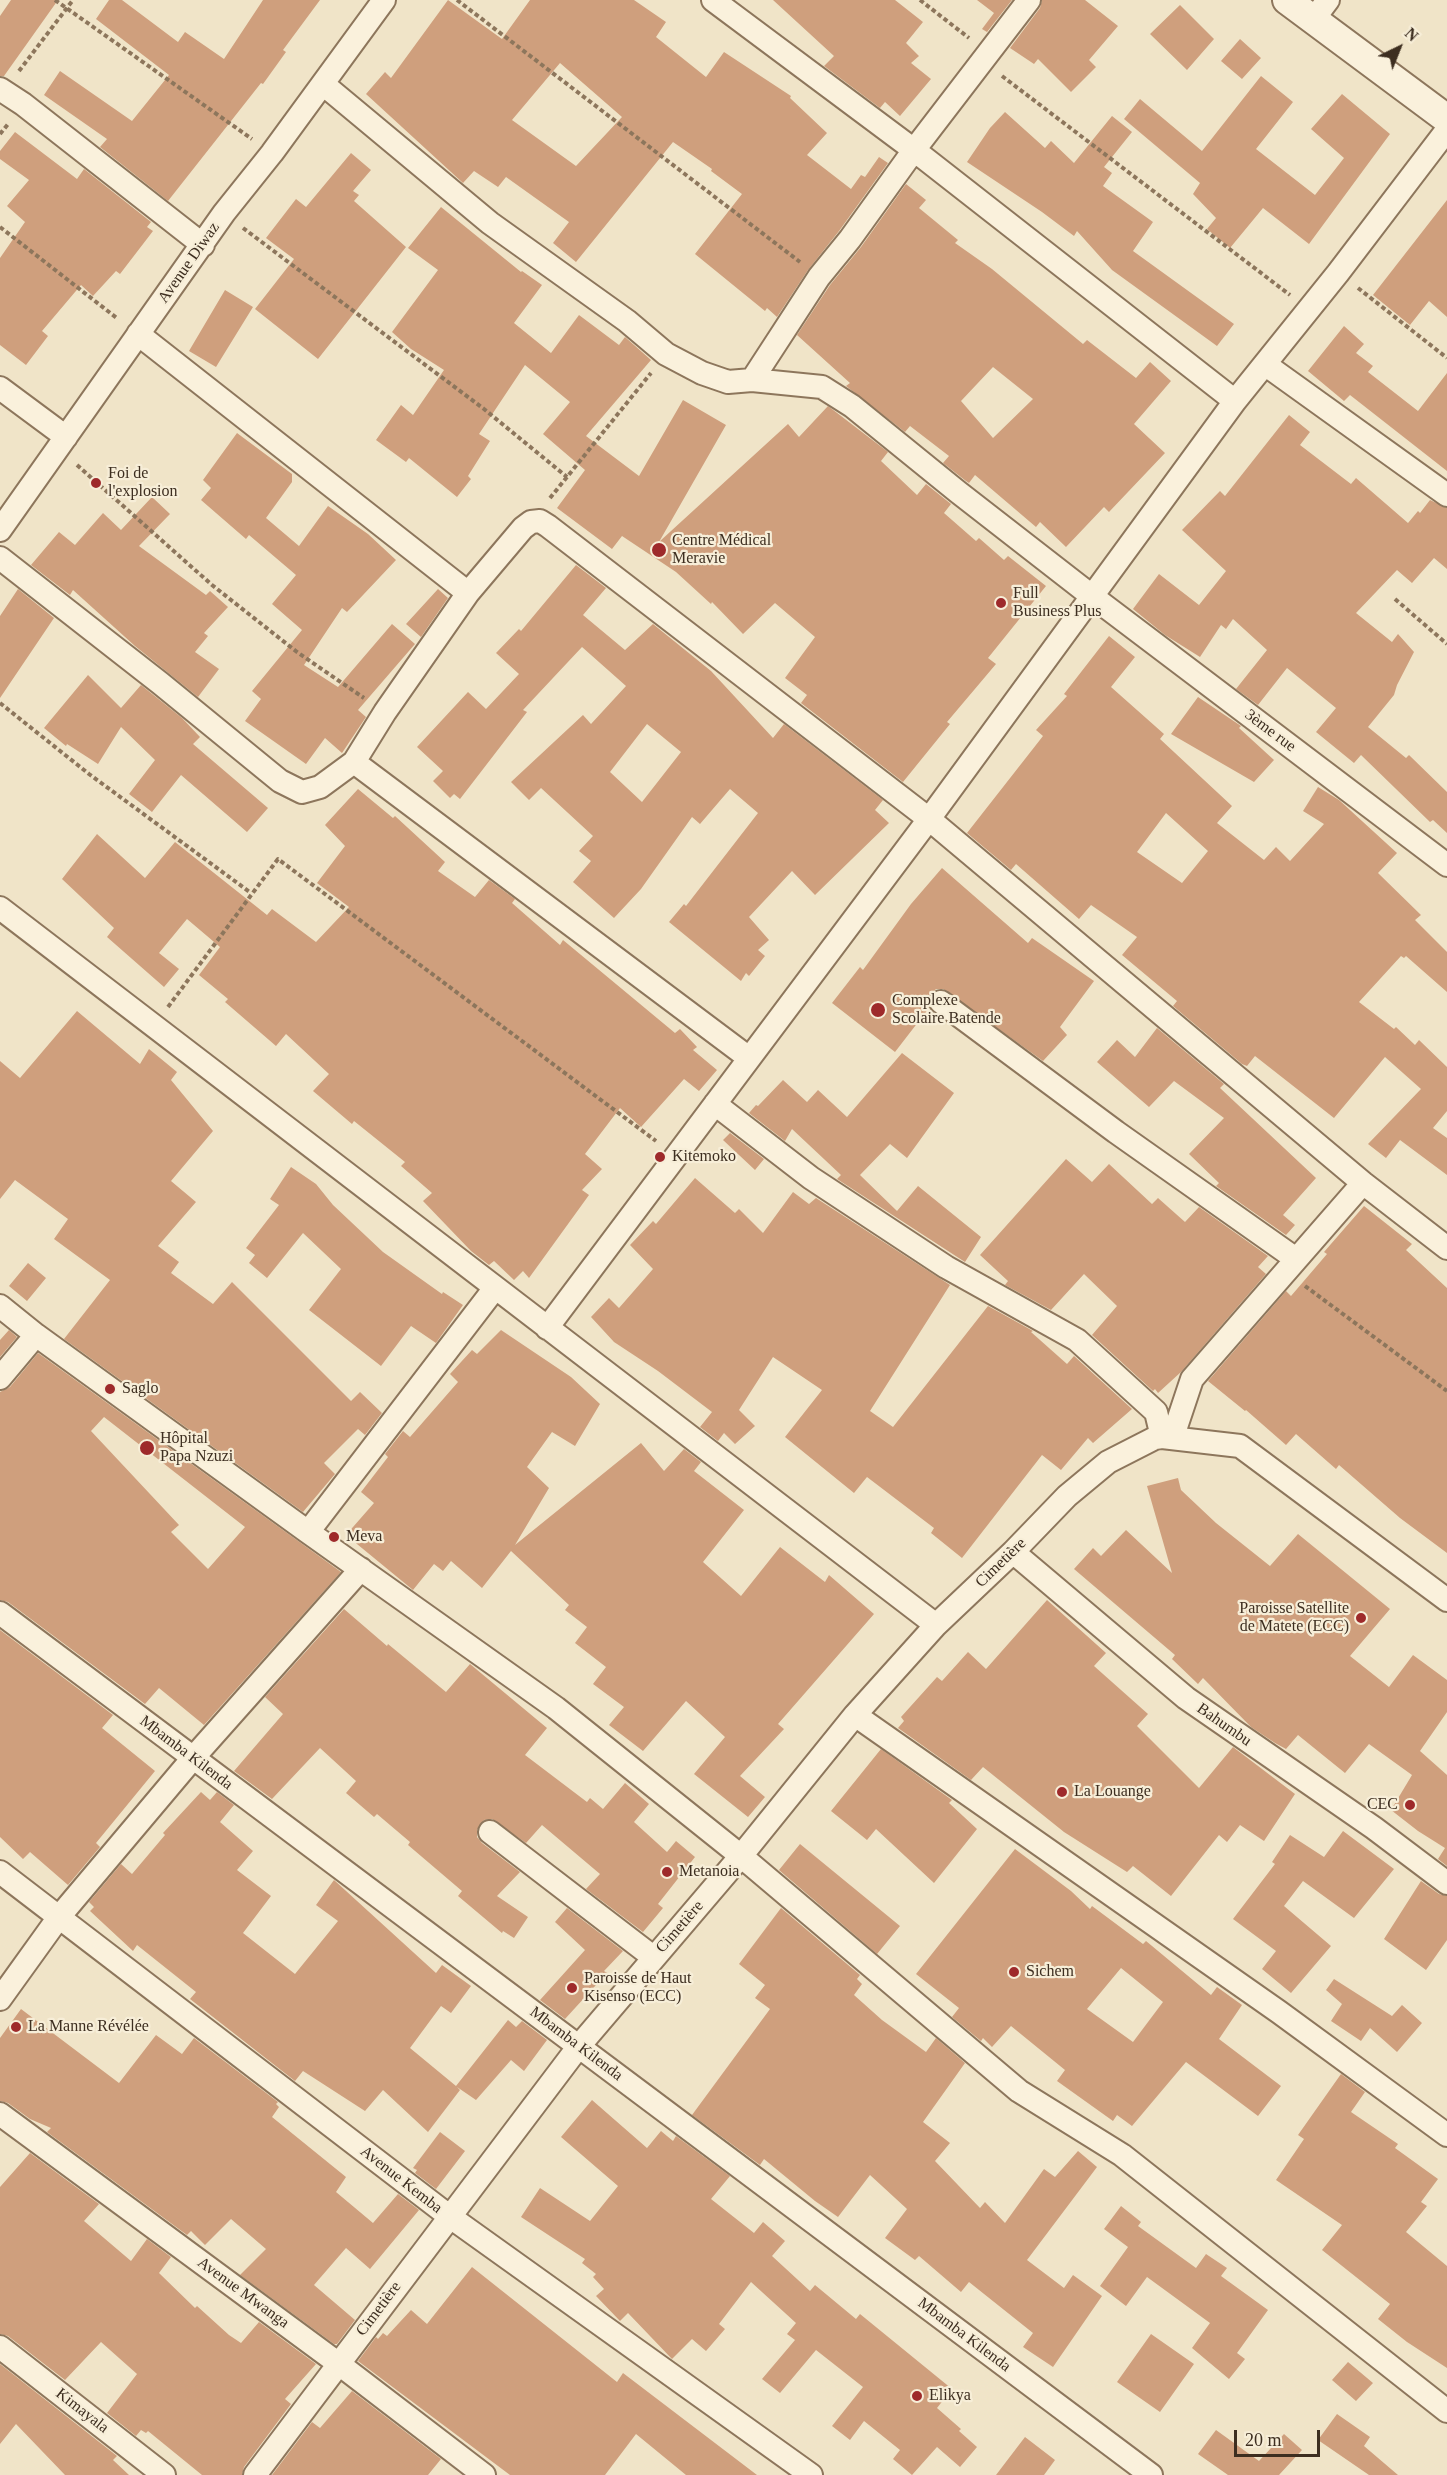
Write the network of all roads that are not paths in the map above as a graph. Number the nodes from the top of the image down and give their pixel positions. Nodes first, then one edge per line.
1 (713, 0) edge
2 (1029, 0) edge
3 (1287, 0) edge
4 (377, 3) edge
5 (1321, 10) edge
6 (323, 84) junction
7 (2, 90) edge
8 (1447, 120) edge
9 (1447, 130) edge
10 (914, 150) junction
11 (203, 245) junction
12 (138, 334) junction
13 (1266, 365) junction
14 (752, 380) junction
15 (0, 388) edge
16 (1235, 401) junction
17 (62, 443) junction
18 (1447, 495) edge
19 (0, 530) edge
20 (0, 558) edge
21 (468, 593) junction
22 (1093, 597) junction
23 (354, 762) junction
24 (929, 819) junction
25 (1447, 865) edge
26 (0, 908) edge
27 (941, 1002) dead end
28 (749, 1058) junction
29 (715, 1104) junction
30 (1363, 1183) junction
31 (1447, 1248) edge
32 (1291, 1265) junction
33 (495, 1288) junction
34 (0, 1306) edge
35 (547, 1328) junction
36 (36, 1335) junction
37 (0, 1378) edge
38 (1162, 1437) junction
39 (308, 1532) junction
40 (1013, 1552) junction
41 (361, 1569) junction
42 (1447, 1600) edge
43 (0, 1613) edge
44 (936, 1625) junction
45 (855, 1715) junction
46 (193, 1758) junction
47 (490, 1832) dead end
48 (741, 1856) junction
49 (0, 1872) edge
50 (1447, 1883) edge
51 (59, 1917) junction
52 (653, 1957) junction
53 (0, 1999) edge
54 (579, 2046) junction
55 (0, 2114) edge
56 (1447, 2135) edge
57 (448, 2216) junction
58 (0, 2347) edge
59 (339, 2364) junction
60 (1447, 2411) edge
61 (164, 2475) edge
62 (255, 2475) edge
63 (484, 2475) edge
64 (811, 2475) edge
65 (1151, 2475) edge

1 - 10 street
2 - 10 street
3 - 5 street
4 - 6 street, Avenue Diwaz
5 - 8 street
6 - 11 street, Avenue Diwaz
6 - 14 street, 3ème rue
7 - 11 street
9 - 13 street
10 - 14 street
10 - 16 street
11 - 12 street, Avenue Diwaz
12 - 17 street, Avenue Diwaz
12 - 21 street
13 - 16 street
13 - 18 street
14 - 22 street, 3ème rue
15 - 17 street
16 - 22 street
17 - 19 street, Avenue Diwaz
20 - 23 street
21 - 23 street
21 - 24 street
22 - 24 street
22 - 25 street, 3ème rue
23 - 28 street
24 - 28 street
24 - 30 street
26 - 33 street
27 - 32 street
28 - 29 street
29 - 35 street
29 - 38 street
30 - 31 street
30 - 32 street
32 - 38 street
33 - 35 street
33 - 39 street
34 - 36 street
35 - 44 street
36 - 37 street
36 - 39 street
38 - 40 street, Cimetière
38 - 42 street
39 - 41 street
40 - 44 street, Cimetière
40 - 50 street, Bahumbu
41 - 46 street
41 - 48 street
43 - 46 street, Mbamba Kilenda
44 - 45 street, Cimetière
45 - 48 street, Cimetière
45 - 56 street
46 - 51 street
46 - 54 street, Mbamba Kilenda
47 - 52 street
48 - 52 street, Cimetière
48 - 60 street
49 - 51 street, Avenue Kemba
51 - 53 street
51 - 57 street, Avenue Kemba
52 - 54 street, Cimetière
54 - 57 street, Cimetière
54 - 65 street, Mbamba Kilenda
55 - 59 street, Avenue Mwanga
57 - 59 street, Cimetière
57 - 64 street, Avenue Kemba
58 - 61 street, Kimayala
59 - 62 street, Cimetière
59 - 63 street, Avenue Mwanga

